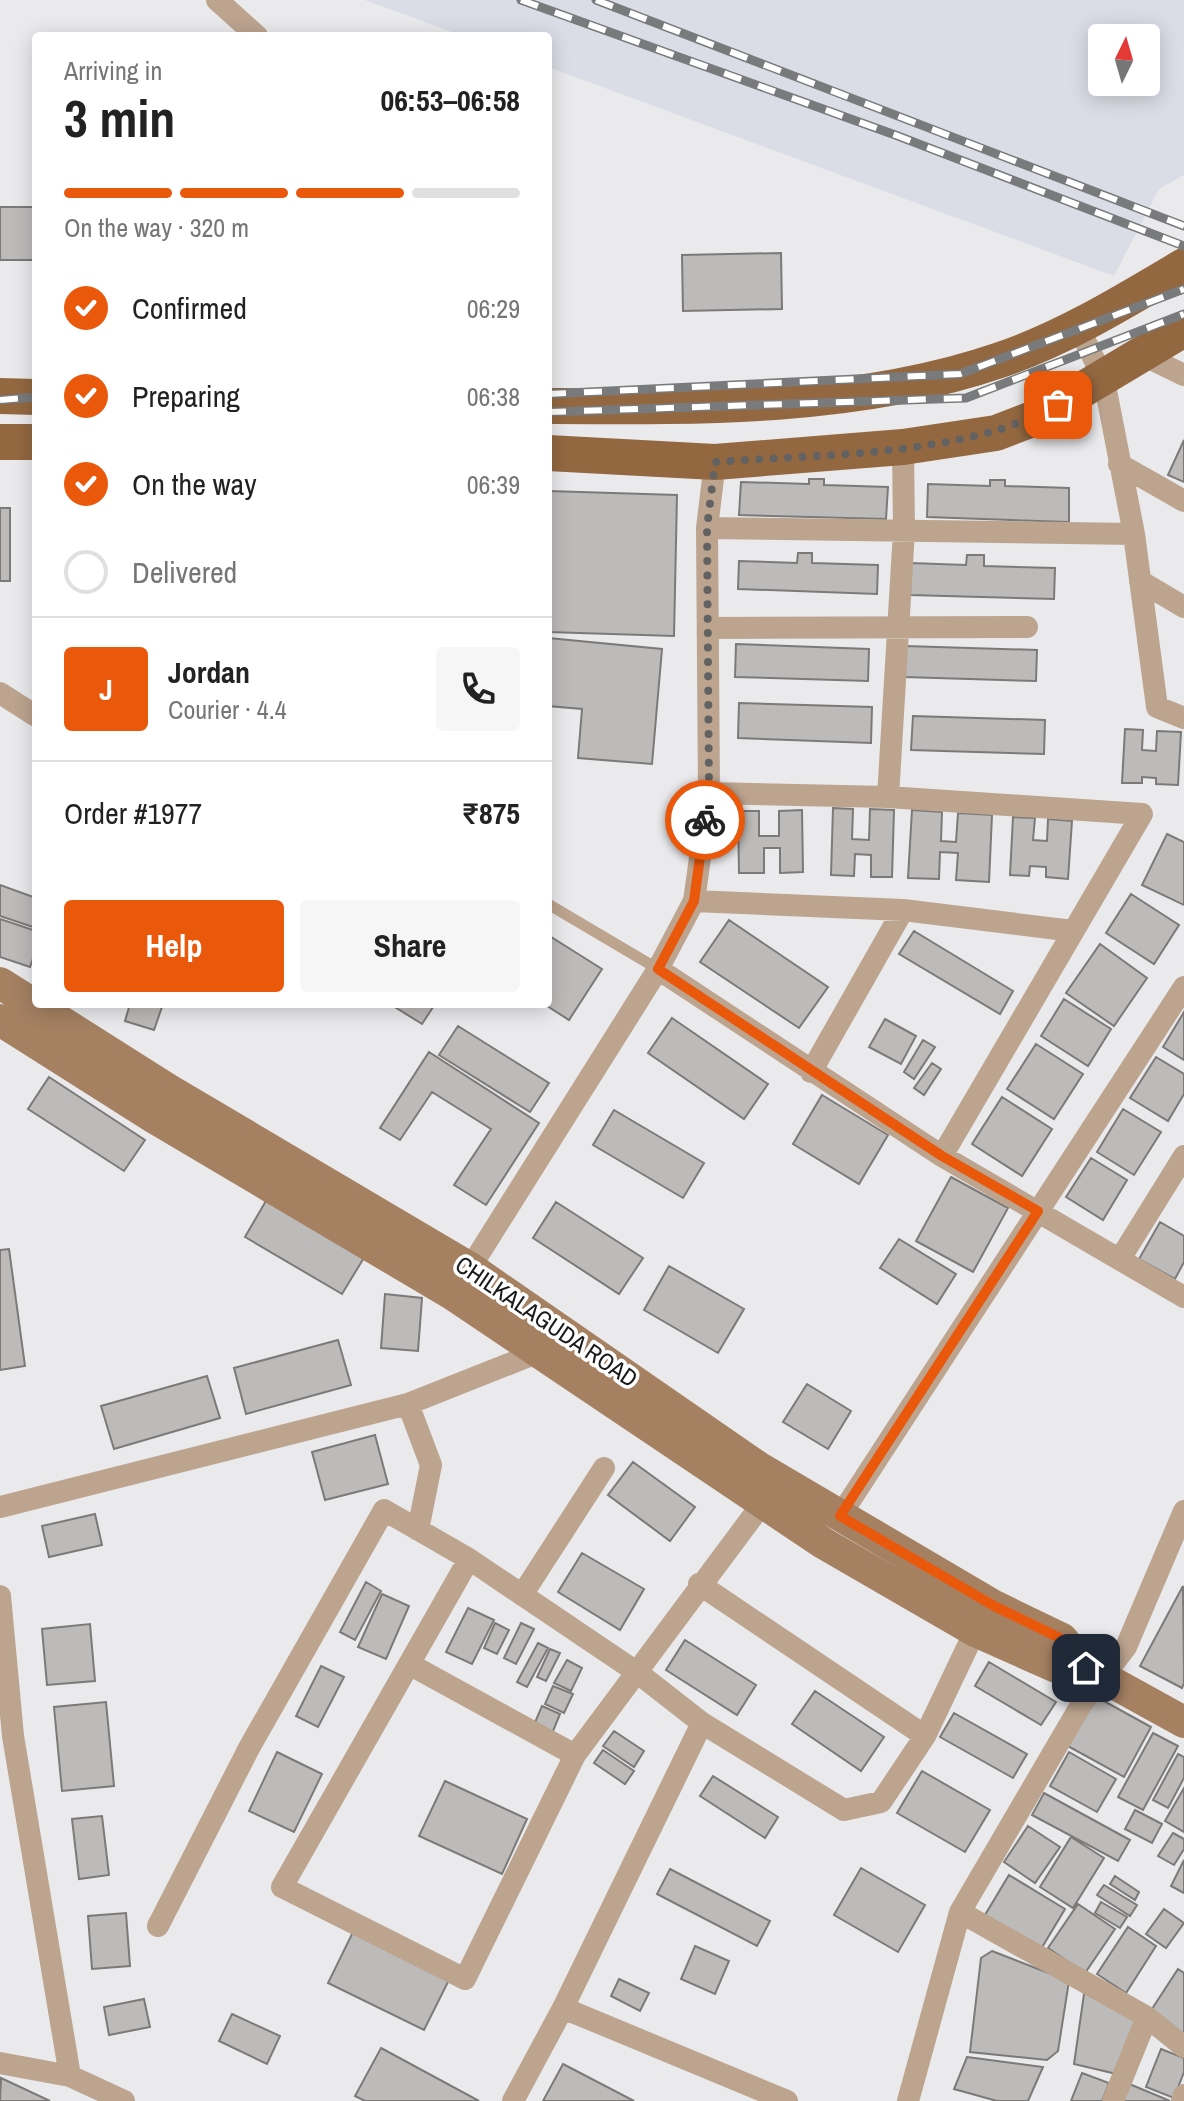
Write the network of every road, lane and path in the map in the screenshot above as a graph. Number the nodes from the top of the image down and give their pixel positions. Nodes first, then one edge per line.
1 (217, 0) edge
2 (253, 32) edge
3 (1184, 266) edge
4 (1078, 326) junction
5 (1184, 329) edge
6 (1145, 356) junction
7 (1184, 375) edge
8 (1104, 380) junction
9 (0, 396) edge
10 (32, 397) edge
11 (552, 406) edge
12 (0, 442) edge
13 (32, 442) edge
14 (903, 447) junction
15 (552, 453) edge
16 (715, 462) junction
17 (1119, 464) junction
18 (1184, 501) edge
19 (707, 528) junction
20 (904, 531) junction
21 (1134, 534) junction
22 (1140, 581) junction
23 (1184, 607) edge
24 (898, 627) junction
25 (1027, 627) dead end
26 (709, 628) junction
27 (0, 693) edge
28 (32, 713) edge
29 (1184, 718) edge
30 (709, 793) junction
31 (888, 797) junction
32 (694, 901) junction
33 (552, 906) edge
34 (903, 910) junction
35 (1073, 931) junction
36 (658, 969) junction
37 (0, 983) edge
38 (1184, 987) edge
39 (32, 1003) edge
40 (39, 1008) edge
41 (0, 1020) edge
42 (811, 1072) junction
43 (942, 1156) junction
44 (1184, 1156) edge
45 (1038, 1211) junction
46 (1120, 1259) junction
47 (470, 1268) junction
48 (1184, 1297) edge
49 (539, 1352) junction
50 (408, 1404) junction
51 (604, 1468) dead end
52 (762, 1504) junction
53 (0, 1507) edge
54 (1184, 1511) edge
55 (840, 1516) junction
56 (418, 1530) junction
57 (469, 1559) junction
58 (699, 1584) junction
59 (522, 1595) junction
60 (0, 1596) edge
61 (975, 1631) junction
62 (409, 1664) junction
63 (638, 1673) junction
64 (1094, 1673) junction
65 (1184, 1722) edge
66 (702, 1723) junction
67 (6, 1736) edge
68 (925, 1736) junction
69 (575, 1755) junction
70 (960, 1912) junction
71 (158, 1926) dead end
72 (563, 2008) junction
73 (1147, 2017) junction
74 (1184, 2047) edge
75 (0, 2063) edge
76 (70, 2076) junction
77 (1184, 2095) edge
78 (124, 2101) edge
79 (513, 2101) edge
80 (787, 2101) edge
81 (908, 2101) edge
82 (1113, 2101) edge
83 (1182, 2101) edge

1 - 2 street
3 - 4 main road
4 - 8 street
4 - 11 main road
5 - 6 main road
6 - 7 street
6 - 8 main road
8 - 14 main road
8 - 17 street
9 - 10 main road
12 - 13 main road
14 - 16 main road
14 - 20 street
15 - 16 main road
16 - 19 street
17 - 18 street
17 - 21 street
19 - 20 street
19 - 26 street
20 - 21 street
20 - 24 street
21 - 22 street
22 - 23 street
22 - 29 street
24 - 25 street
24 - 26 street
24 - 31 street
26 - 30 street
27 - 28 street
30 - 31 street
30 - 32 street
31 - 35 street
32 - 34 street
32 - 36 street
33 - 36 lane
34 - 35 street
34 - 42 street
35 - 43 street
36 - 42 street
36 - 47 street
37 - 39 main road, CHILKALAGUDA ROAD
38 - 45 street
40 - 47 main road, CHILKALAGUDA ROAD
41 - 49 main road, CHILKALAGUDA ROAD
42 - 43 street
43 - 45 street
44 - 46 street
45 - 46 street
45 - 55 street
46 - 48 street
47 - 55 main road, CHILKALAGUDA ROAD
49 - 50 street
49 - 52 main road, CHILKALAGUDA ROAD
50 - 53 street
50 - 56 street
51 - 59 street
52 - 58 street
52 - 61 main road, CHILKALAGUDA ROAD
54 - 64 street
55 - 64 main road, CHILKALAGUDA ROAD
56 - 57 street
56 - 71 street
57 - 59 street
57 - 62 street
58 - 63 street
58 - 68 street
59 - 63 street
60 - 67 street
61 - 64 main road, CHILKALAGUDA ROAD
61 - 68 street
62 - 69 street
62 - 69 street
63 - 66 street
63 - 69 street
64 - 65 main road, CHILKALAGUDA ROAD
64 - 70 street
66 - 68 street
66 - 72 street
67 - 76 street
70 - 73 street
70 - 81 street
72 - 79 street
72 - 80 street
73 - 74 street
73 - 82 street
75 - 76 street
76 - 78 street
77 - 83 street

